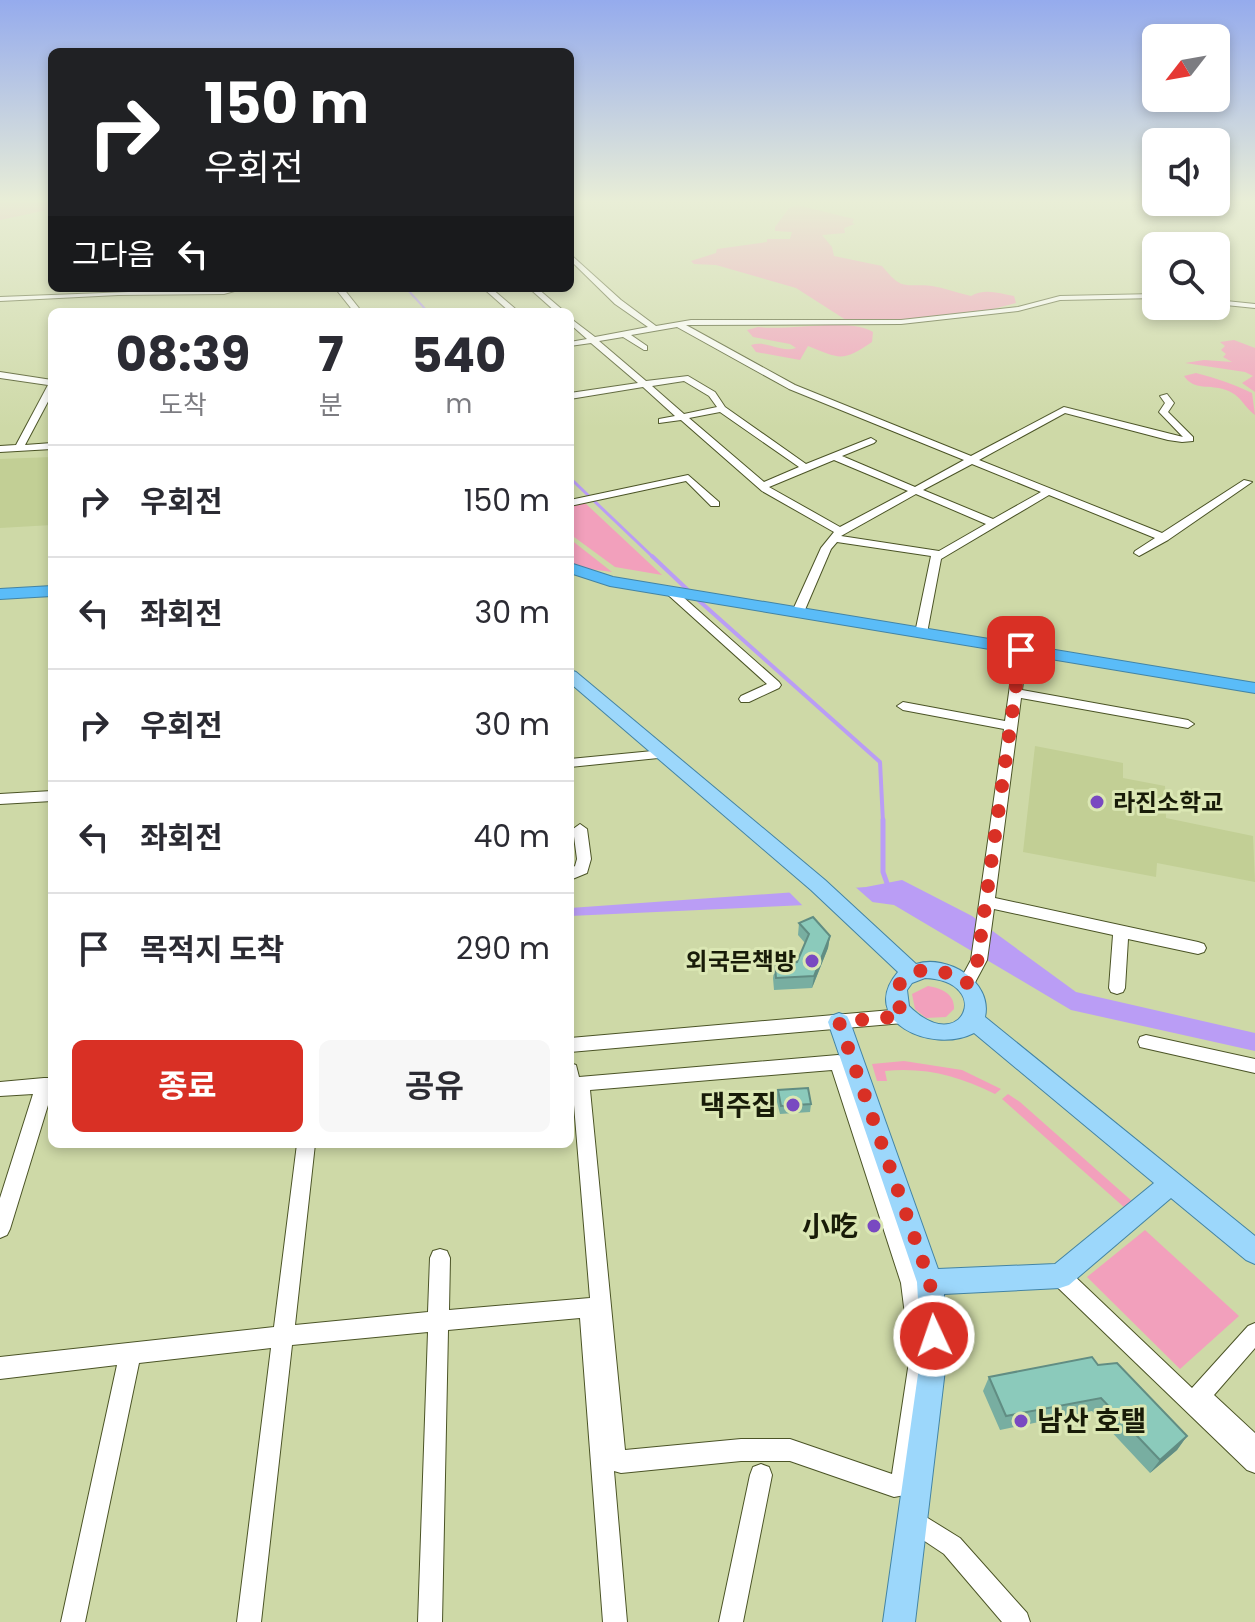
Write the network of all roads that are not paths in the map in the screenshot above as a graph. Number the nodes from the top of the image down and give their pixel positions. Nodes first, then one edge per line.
1 (592, 277) edge
2 (147, 292) edge
3 (147, 292) edge
4 (224, 292) edge
5 (342, 292) edge
6 (492, 292) edge
7 (538, 292) edge
8 (1142, 296) edge
9 (0, 299) edge
10 (1230, 303) edge
11 (1255, 306) edge
12 (355, 308) edge
13 (510, 308) edge
14 (556, 308) edge
15 (574, 324) edge
16 (678, 324) junction
17 (654, 328) junction
18 (624, 334) junction
19 (590, 340) junction
20 (574, 343) edge
21 (644, 348) dead end
22 (0, 375) edge
23 (48, 384) edge
24 (642, 384) junction
25 (48, 393) edge
26 (574, 395) edge
27 (1164, 396) dead end
28 (722, 409) junction
29 (681, 417) junction
30 (662, 421) dead end
31 (871, 441) dead end
32 (48, 446) edge
33 (19, 448) junction
34 (0, 449) edge
35 (836, 457) junction
36 (971, 461) junction
37 (807, 469) junction
38 (1247, 482) dead end
39 (762, 486) junction
40 (914, 490) junction
41 (1049, 491) junction
42 (574, 502) edge
43 (715, 504) dead end
44 (993, 523) junction
45 (836, 535) junction
46 (1164, 538) junction
47 (1139, 553) dead end
48 (939, 554) junction
49 (574, 569) edge
50 (610, 581) junction
51 (574, 584) edge
52 (48, 591) edge
53 (676, 592) junction
54 (0, 594) edge
55 (798, 612) junction
56 (921, 633) junction
57 (1021, 650) junction
58 (574, 678) edge
59 (1255, 688) edge
60 (1016, 693) junction
61 (745, 699) dead end
62 (903, 706) dead end
63 (1188, 724) dead end
64 (1011, 726) junction
65 (663, 754) junction
66 (574, 763) edge
67 (48, 796) edge
68 (0, 799) edge
69 (580, 829) dead end
70 (574, 873) edge
71 (987, 902) junction
72 (1121, 931) junction
73 (1198, 948) dead end
74 (912, 973) junction
75 (966, 984) junction
76 (1117, 988) dead end
77 (903, 1016) junction
78 (974, 1020) junction
79 (839, 1022) junction
80 (1146, 1042) dead end
81 (574, 1045) edge
82 (1255, 1066) edge
83 (48, 1085) edge
84 (0, 1089) edge
85 (574, 1112) edge
86 (306, 1148) edge
87 (1171, 1183) junction
88 (584, 1218) dead end
89 (0, 1229) edge
90 (1255, 1252) edge
91 (440, 1258) dead end
92 (1060, 1276) junction
93 (930, 1282) junction
94 (438, 1320) junction
95 (1255, 1333) edge
96 (284, 1336) junction
97 (130, 1354) junction
98 (0, 1368) edge
99 (1255, 1448) edge
100 (1255, 1462) edge
101 (761, 1475) dead end
102 (902, 1486) joint
103 (912, 1520) junction
104 (73, 1622) edge
105 (249, 1622) edge
106 (430, 1622) edge
107 (615, 1622) edge
108 (731, 1622) edge
109 (899, 1622) edge
110 (1018, 1622) edge

1 - 17 street
2 - 9 street
3 - 4 street
5 - 12 street
6 - 13 street
7 - 14 street
8 - 16 street
10 - 11 street
15 - 19 street
16 - 17 street
16 - 36 street
17 - 18 street
18 - 19 street
18 - 21 street
19 - 20 street
19 - 24 street
22 - 23 street
24 - 26 street
24 - 28 street
24 - 29 street
25 - 33 street
27 - 36 street
28 - 29 street
28 - 37 street
29 - 30 street
29 - 39 street
31 - 35 street
32 - 33 street
33 - 34 street
35 - 37 street
35 - 40 street
36 - 40 street
36 - 41 street
37 - 39 street
38 - 46 street
39 - 45 street
40 - 44 street
40 - 45 street
41 - 44 street
41 - 46 street
42 - 43 street
44 - 48 street
45 - 48 street
45 - 55 street
46 - 47 street
48 - 56 street
49 - 50 highway
50 - 51 highway
50 - 53 highway
52 - 54 highway
53 - 55 highway
53 - 61 street
55 - 56 highway
56 - 57 highway
57 - 59 highway
57 - 60 street
58 - 65 main road
60 - 63 street
60 - 64 street
62 - 64 street
64 - 71 street
65 - 66 street
65 - 74 main road
67 - 68 street
69 - 70 street
71 - 72 street
71 - 75 street
72 - 73 street
72 - 76 street
74 - 75 main road
74 - 77 main road
75 - 78 main road
77 - 78 main road
77 - 79 street
78 - 87 main road
79 - 81 street
79 - 93 main road
80 - 82 street
83 - 84 street
83 - 89 street
85 - 88 street
86 - 96 street
87 - 90 main road
87 - 92 main road
91 - 94 street
92 - 93 main road
92 - 100 street
93 - 103 main road
94 - 96 street
94 - 106 street
94 - 107 street
95 - 99 street
96 - 97 street
96 - 105 street
97 - 98 street
97 - 104 street
101 - 108 street
102 - 102 street
103 - 109 main road
103 - 110 street

